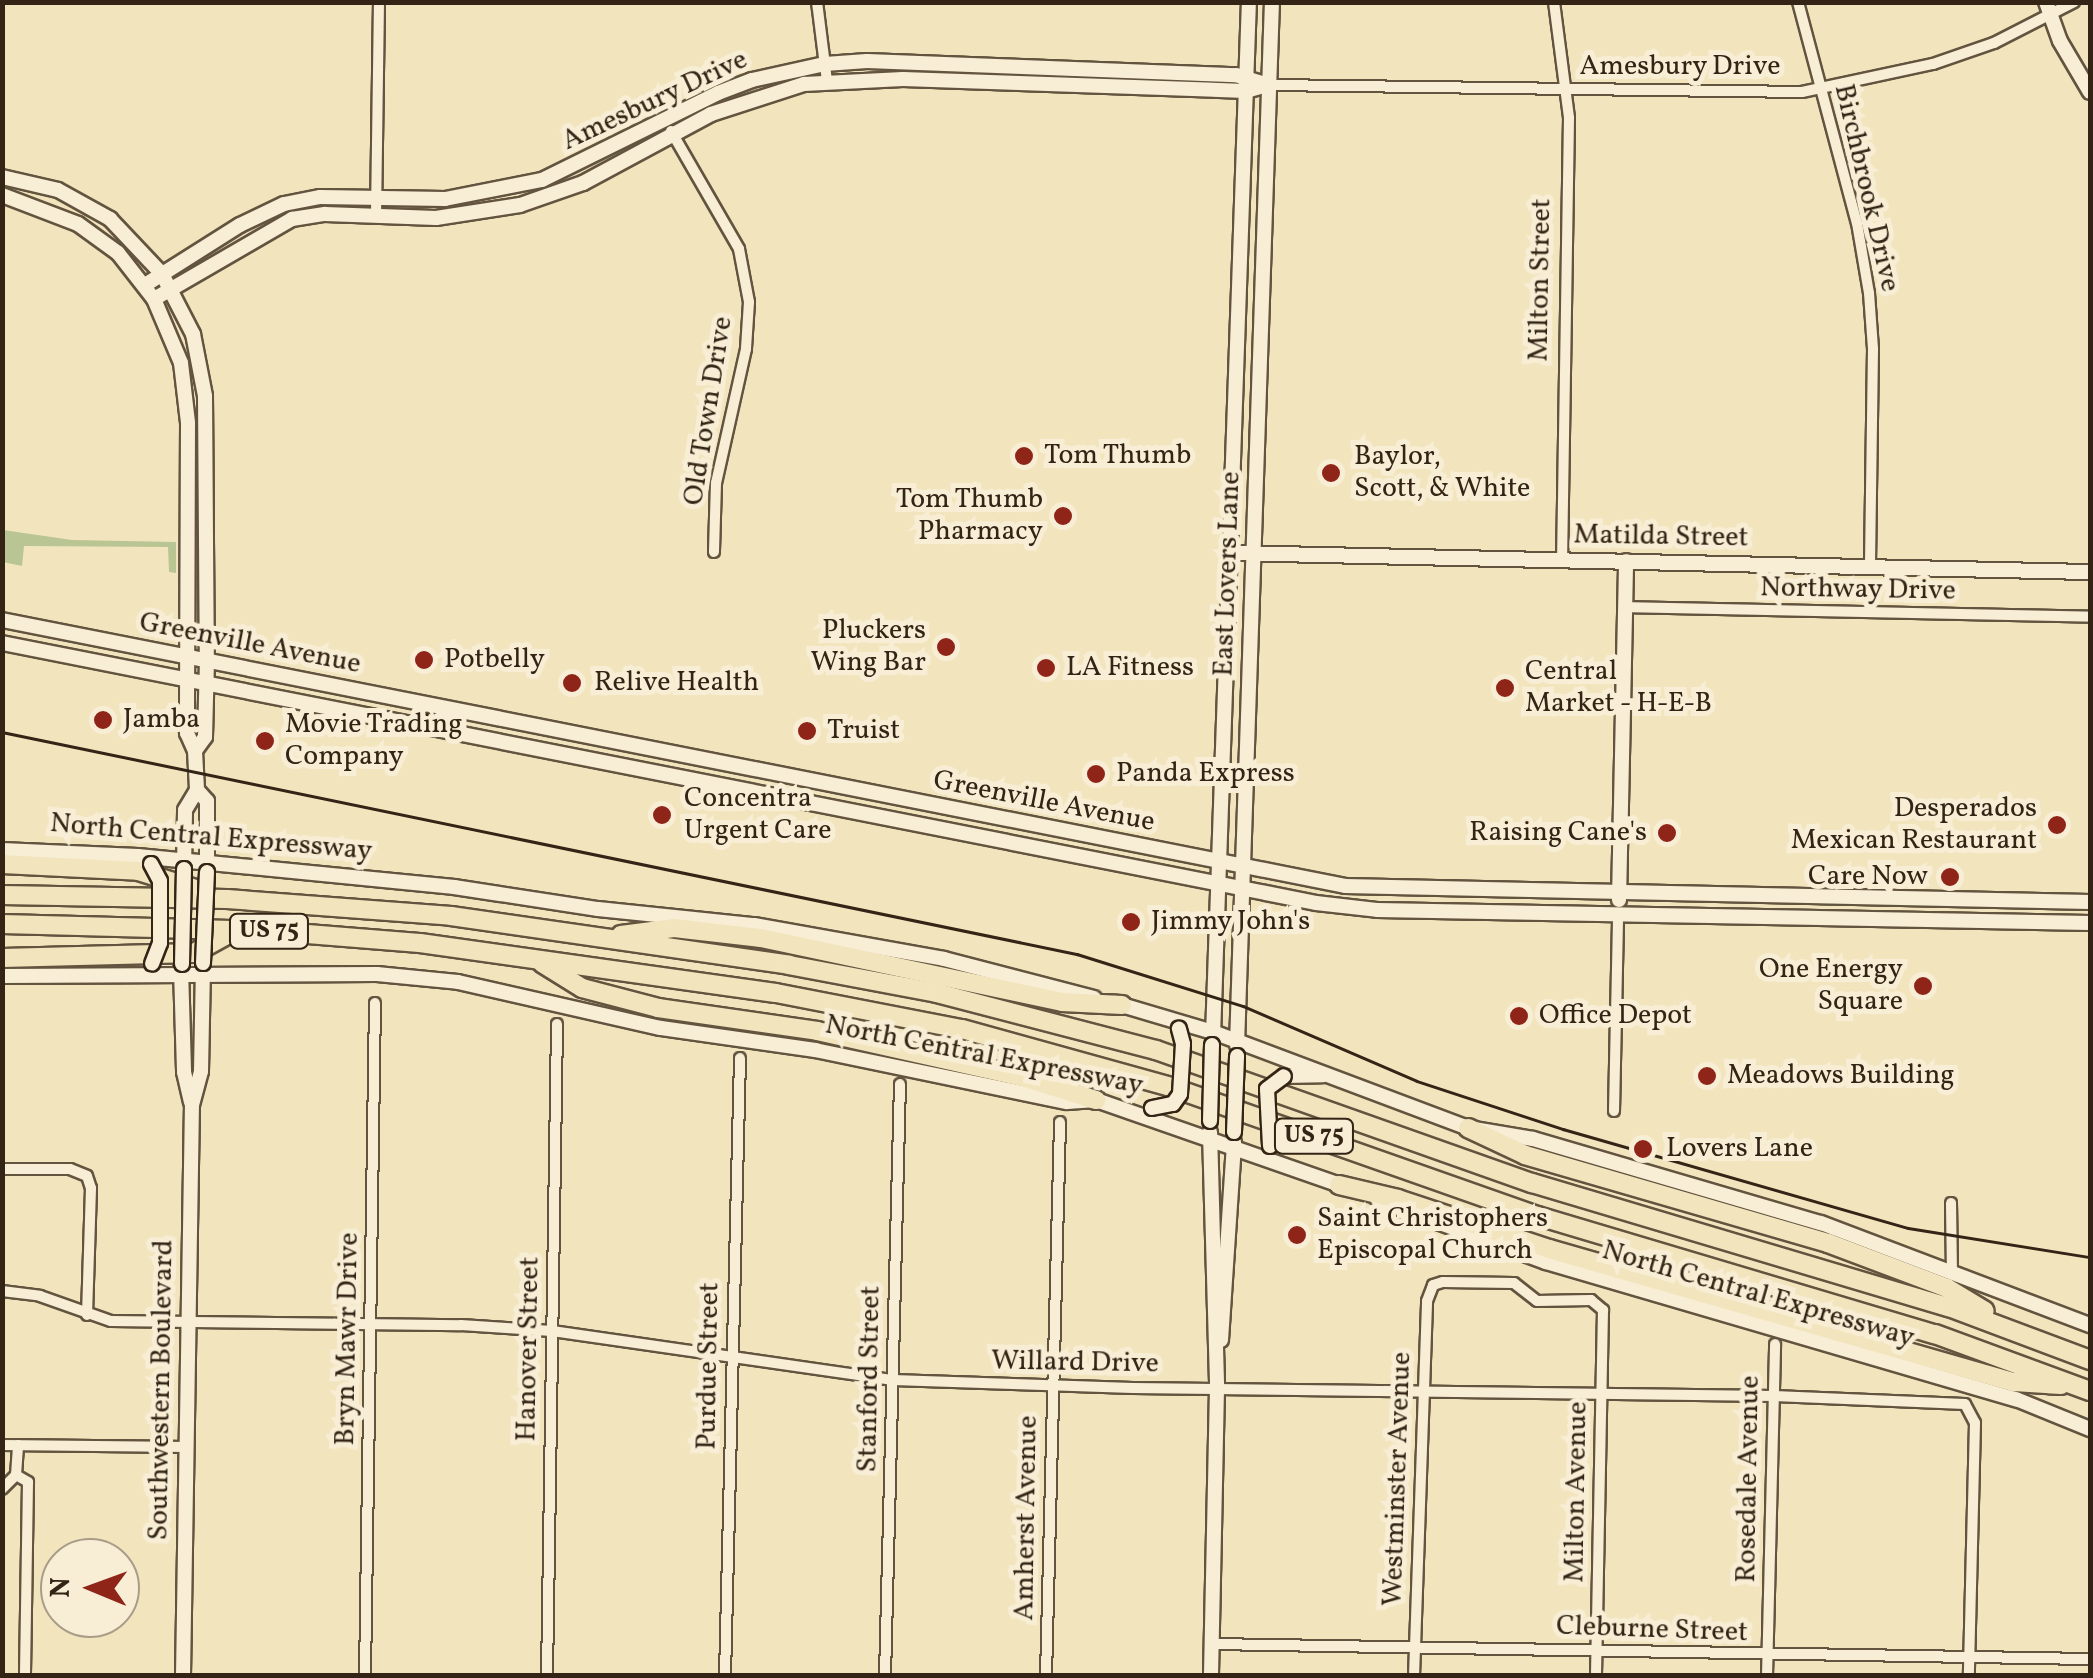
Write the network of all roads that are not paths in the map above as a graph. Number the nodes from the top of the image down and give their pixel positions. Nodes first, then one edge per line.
1 (379, 2) edge
2 (818, 2) edge
3 (1249, 2) edge
4 (1272, 2) edge
5 (1554, 2) edge
6 (1798, 2) edge
7 (2074, 2) edge
8 (2048, 9) edge
9 (824, 64) junction
10 (1035, 66) junction
11 (827, 81) junction
12 (1246, 83) junction
13 (1034, 84) junction
14 (1270, 85) junction
15 (1821, 89) junction
16 (1568, 92) junction
17 (2090, 92) edge
18 (668, 126) junction
19 (8, 178) edge
20 (525, 185) junction
21 (5, 196) edge
22 (374, 199) junction
23 (528, 203) junction
24 (376, 216) junction
25 (162, 274) junction
26 (145, 285) junction
27 (172, 287) junction
28 (154, 299) junction
29 (1262, 319) junction
30 (1239, 320) junction
31 (714, 552) dead end
32 (1231, 553) junction
33 (1254, 554) junction
34 (1562, 560) junction
35 (1626, 561) junction
36 (1870, 566) junction
37 (2090, 572) edge
38 (1625, 608) junction
39 (204, 610) junction
40 (186, 611) junction
41 (2090, 617) edge
42 (7, 621) edge
43 (5, 644) edge
44 (187, 656) junction
45 (206, 660) junction
46 (186, 680) junction
47 (207, 685) junction
48 (384, 696) junction
49 (378, 719) junction
50 (526, 724) junction
51 (522, 746) junction
52 (195, 752) junction
53 (694, 758) junction
54 (690, 780) junction
55 (197, 790) junction
56 (2, 850) edge
57 (147, 861) junction
58 (1220, 862) junction
59 (2, 864) edge
60 (184, 865) junction
61 (1244, 867) junction
62 (208, 868) junction
63 (1219, 883) junction
64 (1244, 888) junction
65 (1620, 892) junction
66 (2, 894) edge
67 (1856, 897) junction
68 (226, 899) junction
69 (1968, 900) junction
70 (2090, 902) edge
71 (1618, 913) junction
72 (1856, 919) junction
73 (1967, 921) junction
74 (2090, 923) edge
75 (2, 924) edge
76 (236, 930) junction
77 (601, 938) junction
78 (2, 958) edge
79 (533, 958) junction
80 (203, 969) junction
81 (148, 970) junction
82 (181, 970) junction
83 (2, 976) edge
84 (376, 1003) dead end
85 (1122, 1005) junction
86 (1162, 1016) junction
87 (557, 1024) dead end
88 (1213, 1038) junction
89 (1237, 1048) junction
90 (740, 1058) dead end
91 (1334, 1075) junction
92 (900, 1084) dead end
93 (1096, 1100) junction
94 (192, 1105) junction
95 (1614, 1111) dead end
96 (1136, 1112) junction
97 (1060, 1122) dead end
98 (1468, 1128) junction
99 (1210, 1139) junction
100 (1234, 1140) junction
101 (1286, 1166) junction
102 (2, 1170) edge
103 (1339, 1184) junction
104 (1951, 1203) dead end
105 (1952, 1273) junction
106 (2, 1291) edge
107 (1603, 1310) joint
108 (87, 1315) junction
109 (188, 1322) junction
110 (370, 1325) junction
111 (2090, 1325) edge
112 (552, 1331) junction
113 (2020, 1331) junction
114 (1775, 1344) dead end
115 (732, 1356) junction
116 (2090, 1360) edge
117 (893, 1380) junction
118 (1053, 1385) junction
119 (1216, 1388) junction
120 (2084, 1388) edge
121 (1424, 1390) junction
122 (1601, 1393) junction
123 (1774, 1396) junction
124 (2090, 1429) edge
125 (2, 1445) edge
126 (18, 1445) junction
127 (187, 1447) junction
128 (16, 1475) junction
129 (2, 1489) edge
130 (1212, 1644) junction
131 (1416, 1648) junction
132 (1596, 1650) junction
133 (1767, 1656) junction
134 (1970, 1658) junction
135 (2090, 1659) edge
136 (25, 1676) edge
137 (183, 1676) edge
138 (365, 1676) edge
139 (547, 1676) edge
140 (725, 1676) edge
141 (885, 1676) edge
142 (1046, 1676) edge
143 (1210, 1676) edge
144 (1414, 1676) edge
145 (1596, 1676) edge
146 (1767, 1676) edge
147 (1969, 1676) edge

1 - 22 street
2 - 9 street
3 - 12 main road, East Lovers Lane
4 - 14 main road, East Lovers Lane
5 - 16 street, Milton Street
6 - 15 street, Birchbrook Drive
7 - 8 street, Amesbury Drive
8 - 15 street, Amesbury Drive
8 - 17 main road
9 - 10 main road, Amesbury Drive
9 - 11 street
9 - 18 main road, Amesbury Drive
10 - 12 main road, Amesbury Drive
10 - 13 main road
11 - 13 main road, Amesbury Drive
11 - 18 main road, Amesbury Drive
12 - 13 main road, Amesbury Drive
12 - 14 main road, Amesbury Drive
12 - 30 main road, East Lovers Lane
14 - 16 street, Amesbury Drive
14 - 29 main road, East Lovers Lane
15 - 16 street, Amesbury Drive
15 - 36 street, Birchbrook Drive
16 - 34 street, Milton Street
18 - 20 main road, Amesbury Drive
18 - 23 main road, Amesbury Drive
18 - 31 street, Old Town Drive
19 - 21 main road
19 - 25 main road, Southwestern Boulevard
20 - 22 main road, Amesbury Drive
20 - 23 main road
21 - 26 main road, Southwestern Boulevard
22 - 24 street
22 - 25 main road, Amesbury Drive
23 - 24 main road, Amesbury Drive
24 - 27 main road, Amesbury Drive
25 - 26 main road, Amesbury Drive
25 - 27 main road, Southwestern Boulevard
26 - 28 main road, Southwestern Boulevard
27 - 28 main road, Amesbury Drive
27 - 39 main road, Southwestern Boulevard
28 - 40 main road, Southwestern Boulevard
29 - 30 main road
29 - 33 main road, East Lovers Lane
30 - 32 main road, East Lovers Lane
32 - 33 main road, Matilda Street
32 - 58 main road, East Lovers Lane
33 - 34 main road, Matilda Street
33 - 61 main road, East Lovers Lane
34 - 35 main road, Matilda Street
35 - 36 main road, Matilda Street
35 - 38 main road
36 - 37 main road, Matilda Street
38 - 41 street, Northway Drive
38 - 65 main road
39 - 40 main road
39 - 45 main road, Southwestern Boulevard
40 - 44 main road, Southwestern Boulevard
42 - 43 main road
42 - 44 main road, Greenville Avenue
43 - 46 main road, Greenville Avenue
44 - 45 main road, Greenville Avenue
44 - 46 main road, Southwestern Boulevard
45 - 47 main road, Southwestern Boulevard
45 - 48 main road, Greenville Avenue
46 - 47 main road, Greenville Avenue
46 - 52 main road, Southwestern Boulevard
47 - 49 main road, Greenville Avenue
47 - 52 main road, Southwestern Boulevard
48 - 49 main road
48 - 50 main road, Greenville Avenue
49 - 51 main road, Greenville Avenue
50 - 51 main road
50 - 53 main road, Greenville Avenue
51 - 54 main road, Greenville Avenue
52 - 55 main road, Southwestern Boulevard
53 - 54 main road
53 - 58 main road, Greenville Avenue
54 - 63 main road, Greenville Avenue
55 - 60 main road, Southwestern Boulevard
55 - 62 main road, Southwestern Boulevard
56 - 57 main road, North Central Expressway
57 - 60 main road, North Central Expressway
57 - 81 main road, bridge
58 - 61 main road, Greenville Avenue
58 - 63 main road, East Lovers Lane
59 - 68 highway
60 - 62 main road, North Central Expressway
60 - 82 main road, Southwestern Boulevard, bridge
61 - 64 main road, East Lovers Lane
61 - 65 main road, Greenville Avenue
62 - 80 main road, Southwestern Boulevard, bridge
62 - 85 main road, North Central Expressway
63 - 64 main road, Greenville Avenue
63 - 88 main road, East Lovers Lane
64 - 71 main road, Greenville Avenue
64 - 89 main road, East Lovers Lane
65 - 67 main road, Greenville Avenue
65 - 71 main road
66 - 68 highway, North Central Expressway / US 75
67 - 69 main road, Greenville Avenue
67 - 72 main road
68 - 77 highway, North Central Expressway / US 75
69 - 70 main road, Greenville Avenue
69 - 73 main road
71 - 72 main road, Greenville Avenue
71 - 95 street
72 - 73 main road, Greenville Avenue
73 - 74 main road, Greenville Avenue
75 - 76 highway, North Central Expressway / US 75
76 - 78 highway
76 - 79 highway, North Central Expressway / US 75
77 - 85 highway
77 - 113 highway, North Central Expressway / US 75
79 - 93 highway
79 - 120 highway, North Central Expressway / US 75
80 - 82 main road, North Central Expressway
80 - 93 main road, North Central Expressway
80 - 94 main road, Southwestern Boulevard
81 - 82 main road, North Central Expressway
81 - 83 main road, North Central Expressway
82 - 94 main road, Southwestern Boulevard
84 - 110 street, Bryn Mawr Drive
85 - 86 main road, North Central Expressway
86 - 88 main road, North Central Expressway
86 - 96 main road, bridge
87 - 112 street, Hanover Street
88 - 89 main road, North Central Expressway
88 - 99 main road, East Lovers Lane, bridge
89 - 91 main road, North Central Expressway
89 - 100 main road, East Lovers Lane, bridge
90 - 115 street, Purdue Street
91 - 98 main road, North Central Expressway
91 - 101 main road, bridge
92 - 117 street, Stanford Street
93 - 96 main road, North Central Expressway
94 - 109 main road, Southwestern Boulevard
96 - 99 main road, North Central Expressway
97 - 118 street, Amherst Avenue
98 - 105 main road, North Central Expressway
98 - 113 highway
99 - 100 main road, North Central Expressway
99 - 119 main road
100 - 101 main road, North Central Expressway
100 - 119 main road
101 - 103 main road, North Central Expressway
102 - 108 street
103 - 120 highway
103 - 124 main road, North Central Expressway
104 - 105 street
105 - 111 main road, North Central Expressway
106 - 108 street, Willard Drive
107 - 121 street, Westminster Avenue
107 - 122 street, Milton Avenue
108 - 109 street, Willard Drive
109 - 110 street, Willard Drive
109 - 127 main road, Southwestern Boulevard
110 - 112 street, Willard Drive
110 - 138 street, Bryn Mawr Drive
112 - 115 street, Willard Drive
112 - 139 street, Hanover Street
113 - 116 highway, North Central Expressway / US 75
114 - 123 street, Rosedale Avenue
115 - 117 street, Willard Drive
115 - 140 street, Purdue Street
117 - 118 street, Willard Drive
117 - 141 street, Stanford Street
118 - 119 street, Willard Drive
118 - 142 street, Amherst Avenue
119 - 121 street, Willard Drive
119 - 130 main road
121 - 122 street, Willard Drive
121 - 131 street, Westminster Avenue
122 - 123 street, Willard Drive
122 - 132 street, Milton Avenue
123 - 133 street, Rosedale Avenue
123 - 134 street, Willard Drive
125 - 126 street
126 - 127 street
126 - 128 street
127 - 137 main road, Southwestern Boulevard
128 - 129 street
128 - 136 street
130 - 131 street, Cleburne Street
130 - 143 main road
131 - 132 street, Cleburne Street
131 - 144 street, Westminster Avenue
132 - 133 street, Cleburne Street
132 - 145 street, Milton Avenue
133 - 134 street, Cleburne Street
133 - 146 street, Rosedale Avenue
134 - 135 street, Cleburne Street
134 - 147 street

